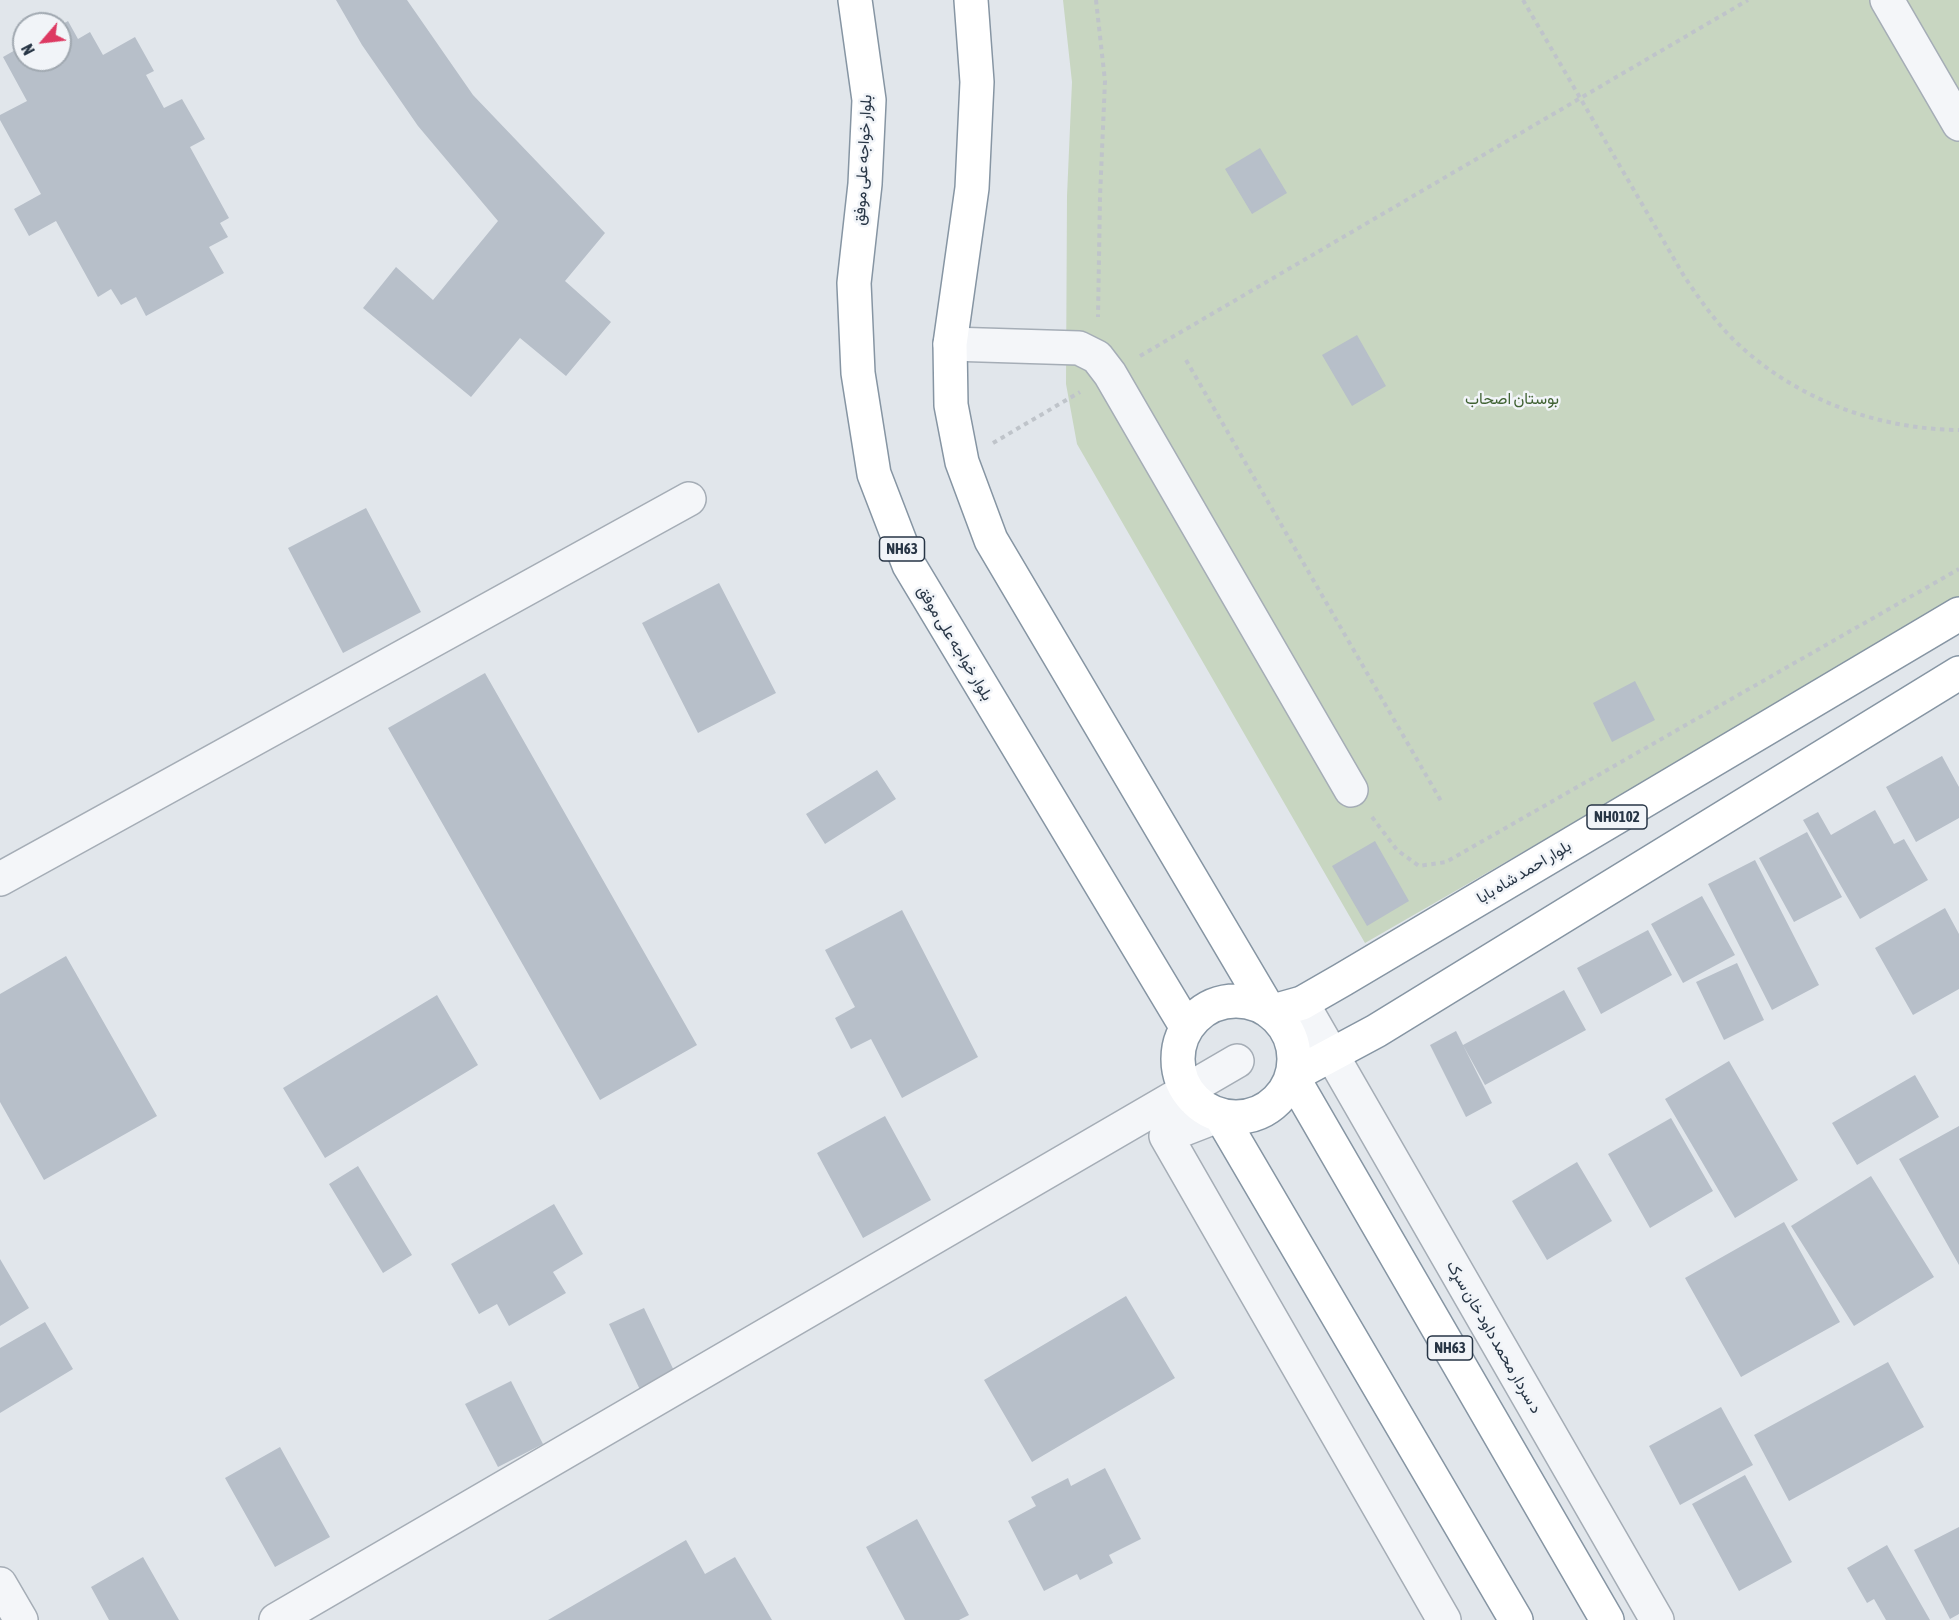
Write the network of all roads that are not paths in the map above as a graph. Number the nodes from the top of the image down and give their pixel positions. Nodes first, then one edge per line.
1 (855, 0) edge
2 (971, 0) edge
3 (1887, 0) edge
4 (1959, 124) edge
5 (950, 344) junction
6 (689, 499) dead end
7 (1959, 614) edge
8 (1959, 673) edge
9 (1351, 790) road end
10 (0, 879) edge
11 (1302, 1003) junction
12 (1270, 1012) junction
13 (1187, 1028) junction
14 (1331, 1055) junction
15 (1237, 1061) junction
16 (1179, 1070) junction
17 (1292, 1076) junction
18 (1220, 1115) junction
19 (1166, 1136) junction
20 (0, 1584) edge
21 (21, 1620) edge
22 (276, 1620) edge
23 (1444, 1620) edge
24 (1516, 1620) edge
25 (1607, 1620) edge
26 (1657, 1620) edge

1 - 13 highway, بلوار خواجه علی موفق / NH63
2 - 5 highway
3 - 4 street
5 - 9 street
5 - 12 highway
6 - 10 street
7 - 11 highway, بلوار احمد شاه بابا / NH0102
8 - 14 highway
11 - 12 highway, بلوار احمد شاه بابا / NH0102
11 - 14 street, د سردار محمد داود خان سړک
12 - 13 highway
12 - 17 highway
13 - 16 highway
14 - 17 highway
14 - 26 street, د سردار محمد داود خان سړک
15 - 16 street
15 - 19 street
15 - 22 street
16 - 18 highway
17 - 18 highway
17 - 25 highway, NH63
18 - 19 street
18 - 24 highway
19 - 23 street
20 - 21 street

